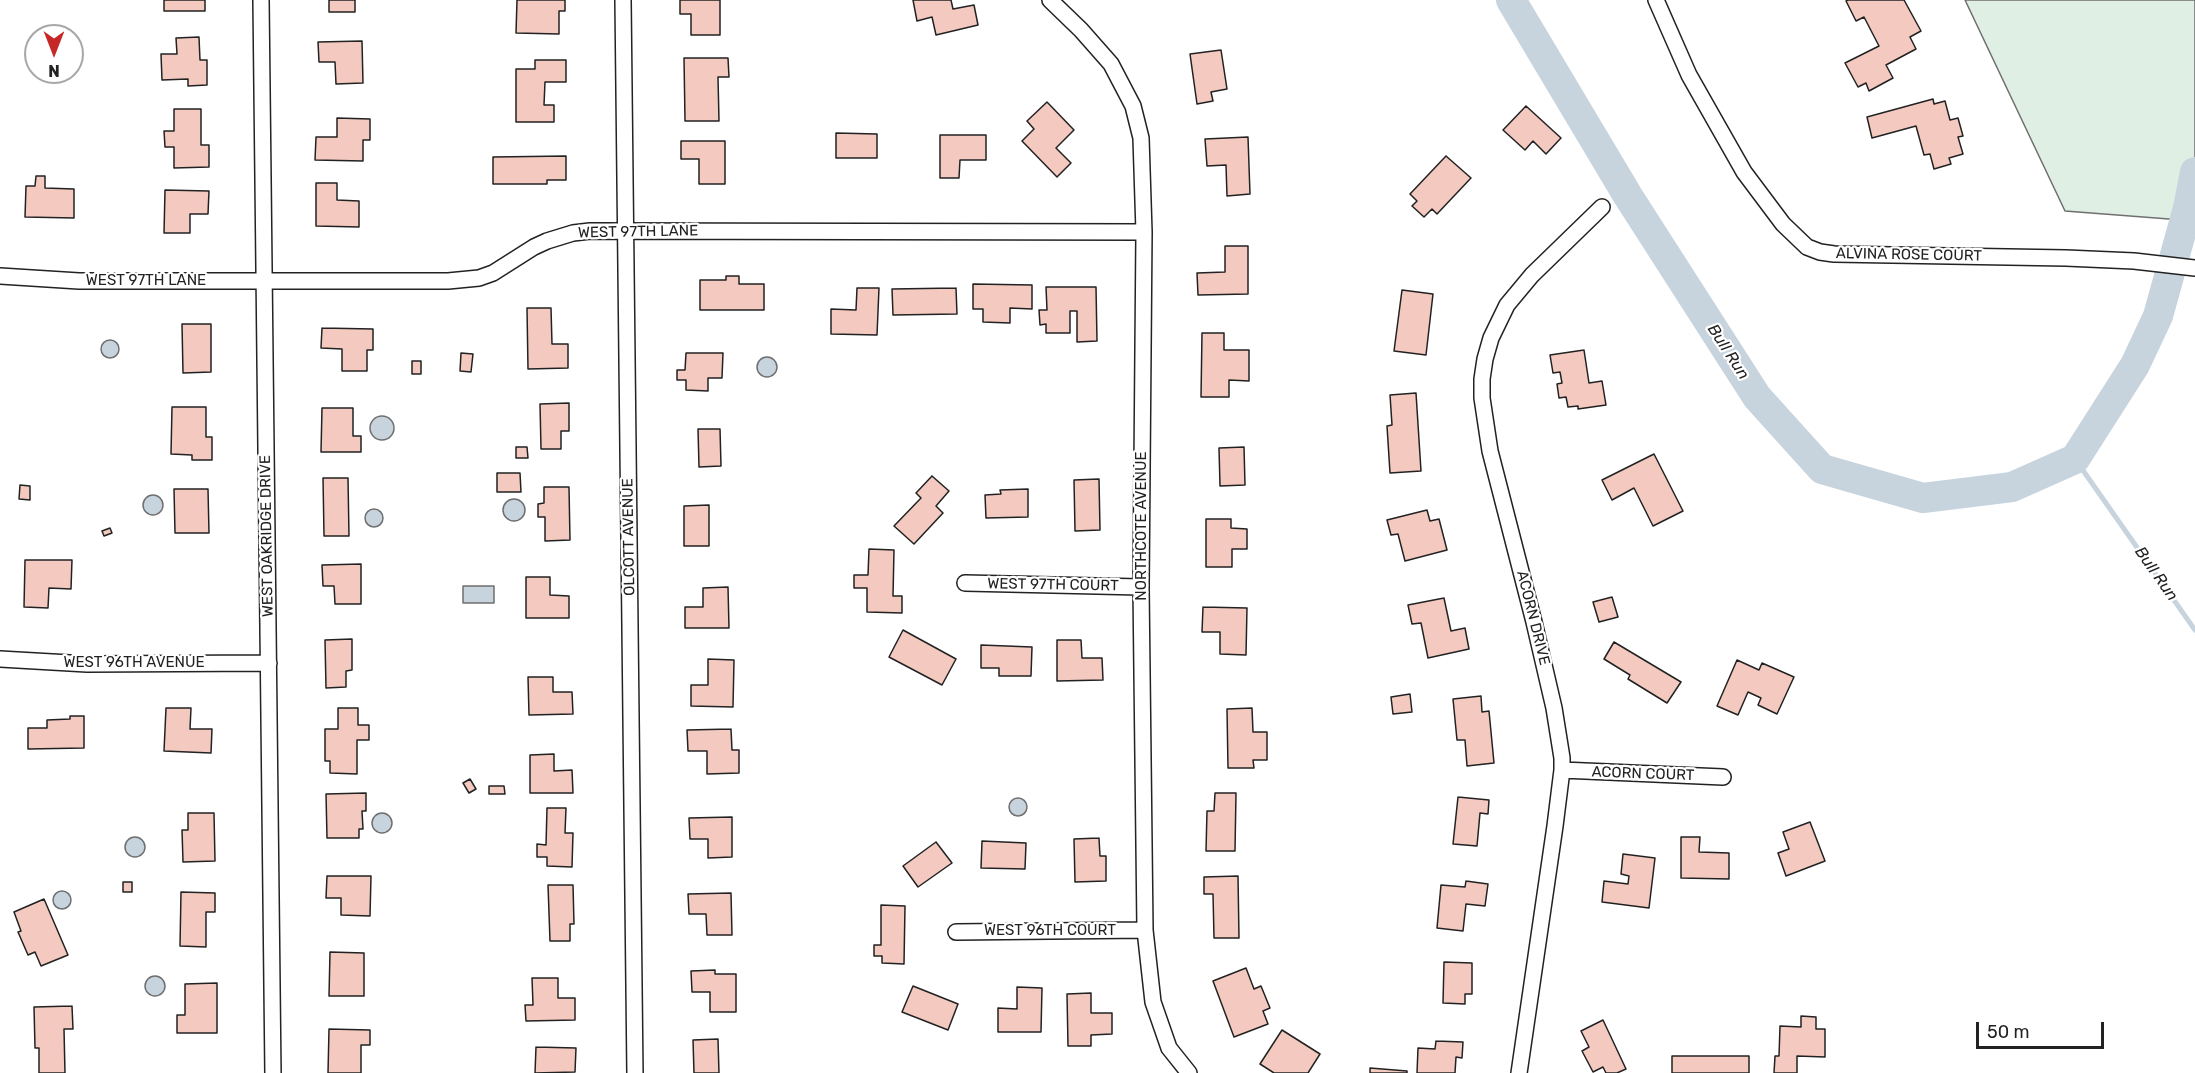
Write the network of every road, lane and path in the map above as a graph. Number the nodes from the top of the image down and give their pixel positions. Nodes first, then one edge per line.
1 (261, 0) edge
2 (623, 0) edge
3 (1050, 0) edge
4 (1656, 0) edge
5 (1602, 207) dead end
6 (625, 230) junction
7 (1144, 232) junction
8 (2189, 267) edge
9 (0, 276) edge
10 (264, 282) junction
11 (965, 583) dead end
12 (1141, 587) junction
13 (0, 659) edge
14 (269, 663) junction
15 (1562, 770) junction
16 (1723, 777) dead end
17 (1144, 930) junction
18 (956, 932) dead end
19 (273, 1073) edge
20 (635, 1073) edge
21 (1189, 1073) edge
22 (1519, 1073) edge

1 - 10 street, WEST OAKRIDGE DRIVE
2 - 6 street, OLCOTT AVENUE
3 - 7 street, NORTHCOTE AVENUE
4 - 8 street, ALVINA ROSE COURT
5 - 15 street, ACORN DRIVE
6 - 7 street, WEST 97TH LANE
6 - 10 street, WEST 97TH LANE
6 - 20 street, OLCOTT AVENUE
7 - 12 street, NORTHCOTE AVENUE
9 - 10 street, WEST 97TH LANE
10 - 14 street, WEST OAKRIDGE DRIVE
11 - 12 street, WEST 97TH COURT
12 - 17 street, NORTHCOTE AVENUE
13 - 14 street, WEST 96TH AVENUE
14 - 19 street, WEST OAKRIDGE DRIVE
15 - 16 street, ACORN COURT
15 - 22 street, ACORN DRIVE
17 - 18 street, WEST 96TH COURT
17 - 21 street, NORTHCOTE AVENUE

